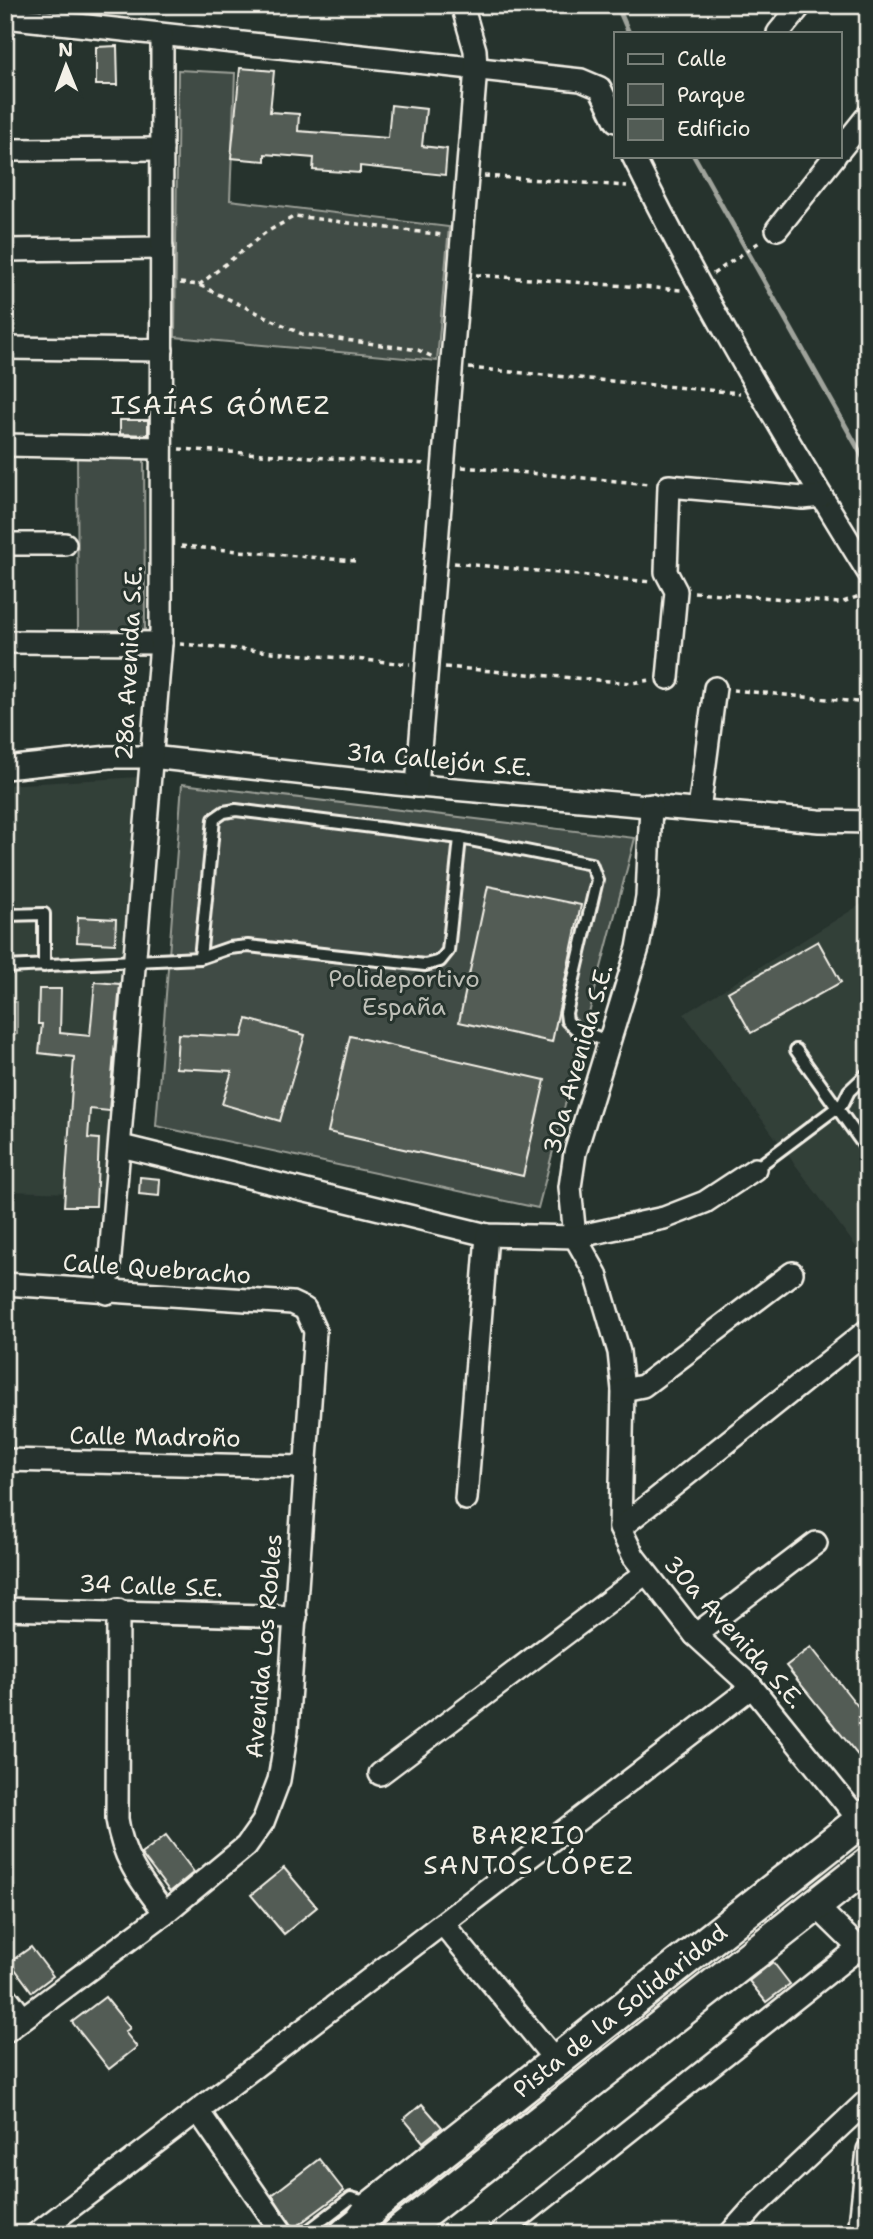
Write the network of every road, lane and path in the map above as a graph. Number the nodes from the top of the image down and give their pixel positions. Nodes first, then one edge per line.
1 (462, 5) edge
2 (801, 5) edge
3 (5, 17) edge
4 (779, 32) edge
5 (162, 35) junction
6 (476, 68) junction
7 (868, 115) edge
8 (614, 117) edge
9 (842, 148) edge
10 (162, 149) junction
11 (5, 150) edge
12 (634, 158) edge
13 (833, 158) edge
14 (468, 175) junction
15 (645, 181) junction
16 (771, 233) joint
17 (463, 238) junction
18 (162, 248) junction
19 (5, 250) edge
20 (461, 273) junction
21 (162, 282) junction
22 (698, 284) junction
23 (199, 285) junction
24 (5, 348) edge
25 (162, 350) junction
26 (454, 367) junction
27 (755, 388) junction
28 (5, 444) edge
29 (161, 448) junction
30 (442, 466) junction
31 (669, 486) junction
32 (821, 496) junction
33 (5, 544) edge
34 (65, 544) dead end
35 (161, 544) junction
36 (355, 561) dead end
37 (434, 561) junction
38 (868, 572) edge
39 (673, 586) junction
40 (868, 593) edge
41 (5, 642) edge
42 (161, 643) junction
43 (668, 678) dead end
44 (715, 688) joint
45 (868, 703) edge
46 (151, 757) junction
47 (5, 768) edge
48 (417, 786) junction
49 (651, 805) junction
50 (699, 810) junction
51 (868, 822) edge
52 (460, 838) junction
53 (5, 915) edge
54 (200, 958) junction
55 (135, 961) junction
56 (44, 966) junction
57 (5, 967) edge
58 (609, 1042) junction
59 (796, 1050) dead end
60 (868, 1073) edge
61 (835, 1108) junction
62 (121, 1146) junction
63 (868, 1151) edge
64 (755, 1169) joint
65 (487, 1235) junction
66 (575, 1237) junction
67 (792, 1273) dead end
68 (5, 1284) edge
69 (107, 1293) junction
70 (305, 1309) joint
71 (868, 1329) edge
72 (622, 1390) junction
73 (5, 1460) edge
74 (303, 1467) junction
75 (466, 1499) dead end
76 (620, 1528) junction
77 (816, 1543) dead end
78 (646, 1573) junction
79 (5, 1609) edge
80 (118, 1610) junction
81 (296, 1617) junction
82 (695, 1635) junction
83 (752, 1687) junction
84 (380, 1774) dead end
85 (864, 1818) edge
86 (868, 1864) edge
87 (815, 1905) junction
88 (165, 1913) junction
89 (443, 1924) junction
90 (863, 1952) edge
91 (5, 1994) edge
92 (23, 2018) junction
93 (5, 2032) edge
94 (557, 2062) junction
95 (868, 2100) edge
96 (198, 2111) junction
97 (868, 2150) edge
98 (373, 2206) junction
99 (405, 2232) edge
100 (36, 2234) edge
101 (283, 2234) edge
102 (304, 2234) edge
103 (324, 2234) edge
104 (346, 2234) edge
105 (499, 2234) edge
106 (730, 2234) edge
107 (859, 2234) edge

1 - 6 street
2 - 4 street
3 - 5 street
5 - 6 street
5 - 10 street, 28a Avenida S.E.
6 - 8 street
6 - 14 street
7 - 9 street
10 - 11 street
10 - 18 street, 28a Avenida S.E.
12 - 15 street
13 - 16 street
14 - 15 path
14 - 17 street
15 - 22 street
16 - 22 path
17 - 20 street
17 - 23 path
18 - 19 street
18 - 21 street, 28a Avenida S.E.
20 - 22 path
20 - 26 street
21 - 23 path
21 - 25 street, 28a Avenida S.E.
22 - 27 street
23 - 26 path
24 - 25 street
25 - 29 street, 28a Avenida S.E.
26 - 27 path
26 - 30 street
27 - 32 street
28 - 29 street
29 - 30 path
29 - 35 street, 28a Avenida S.E.
30 - 31 path
30 - 37 street
31 - 32 street
31 - 39 street
32 - 38 street
33 - 34 street
35 - 36 path
35 - 42 street, 28a Avenida S.E.
37 - 39 path
37 - 48 street
39 - 40 path
39 - 43 street
41 - 42 street
42 - 46 street, 28a Avenida S.E.
44 - 45 path
44 - 50 street
46 - 47 street, 31a Callejón S.E.
46 - 48 street, 31a Callejón S.E.
46 - 55 street, 28a Avenida S.E.
48 - 49 street, 31a Callejón S.E.
49 - 50 street, 31a Callejón S.E.
49 - 58 street, 30a Avenida S.E.
50 - 51 street, 31a Callejón S.E.
52 - 54 lane
52 - 54 lane
52 - 58 lane
53 - 56 lane
54 - 55 lane
55 - 56 lane
55 - 62 street, 28a Avenida S.E.
56 - 57 lane
58 - 66 street, 30a Avenida S.E.
59 - 61 lane
60 - 61 lane
61 - 63 lane
61 - 64 lane
62 - 65 street
62 - 69 street, 28a Avenida S.E.
64 - 66 street
65 - 66 street
65 - 75 street
66 - 72 street, 30a Avenida S.E.
67 - 72 street
68 - 69 street, Calle Quebracho
69 - 70 street, Calle Quebracho
70 - 74 street, Avenida Los Robles
71 - 76 street
72 - 76 street, 30a Avenida S.E.
73 - 74 street, Calle Madroño
74 - 81 street, Avenida Los Robles
76 - 78 street, 30a Avenida S.E.
77 - 82 street
78 - 82 street, 30a Avenida S.E.
78 - 84 street
79 - 80 street, 34 Calle S.E.
80 - 81 street, 34 Calle S.E.
80 - 88 street
81 - 88 street, Avenida Los Robles
82 - 83 street, 30a Avenida S.E.
83 - 85 street, 30a Avenida S.E.
83 - 89 street
85 - 94 main road, Pista de la Solidaridad
86 - 87 main road, Pista de la Solidaridad
87 - 90 street
87 - 99 main road, Pista de la Solidaridad
88 - 92 street, Avenida Los Robles
89 - 94 street
89 - 96 street
90 - 105 street
91 - 92 street
92 - 93 street, Avenida Los Robles
94 - 98 main road, Pista de la Solidaridad
95 - 106 street
96 - 100 street
96 - 101 street
97 - 107 street
98 - 102 lane
98 - 103 main road, Pista de la Solidaridad
98 - 104 main road, Pista de la Solidaridad

